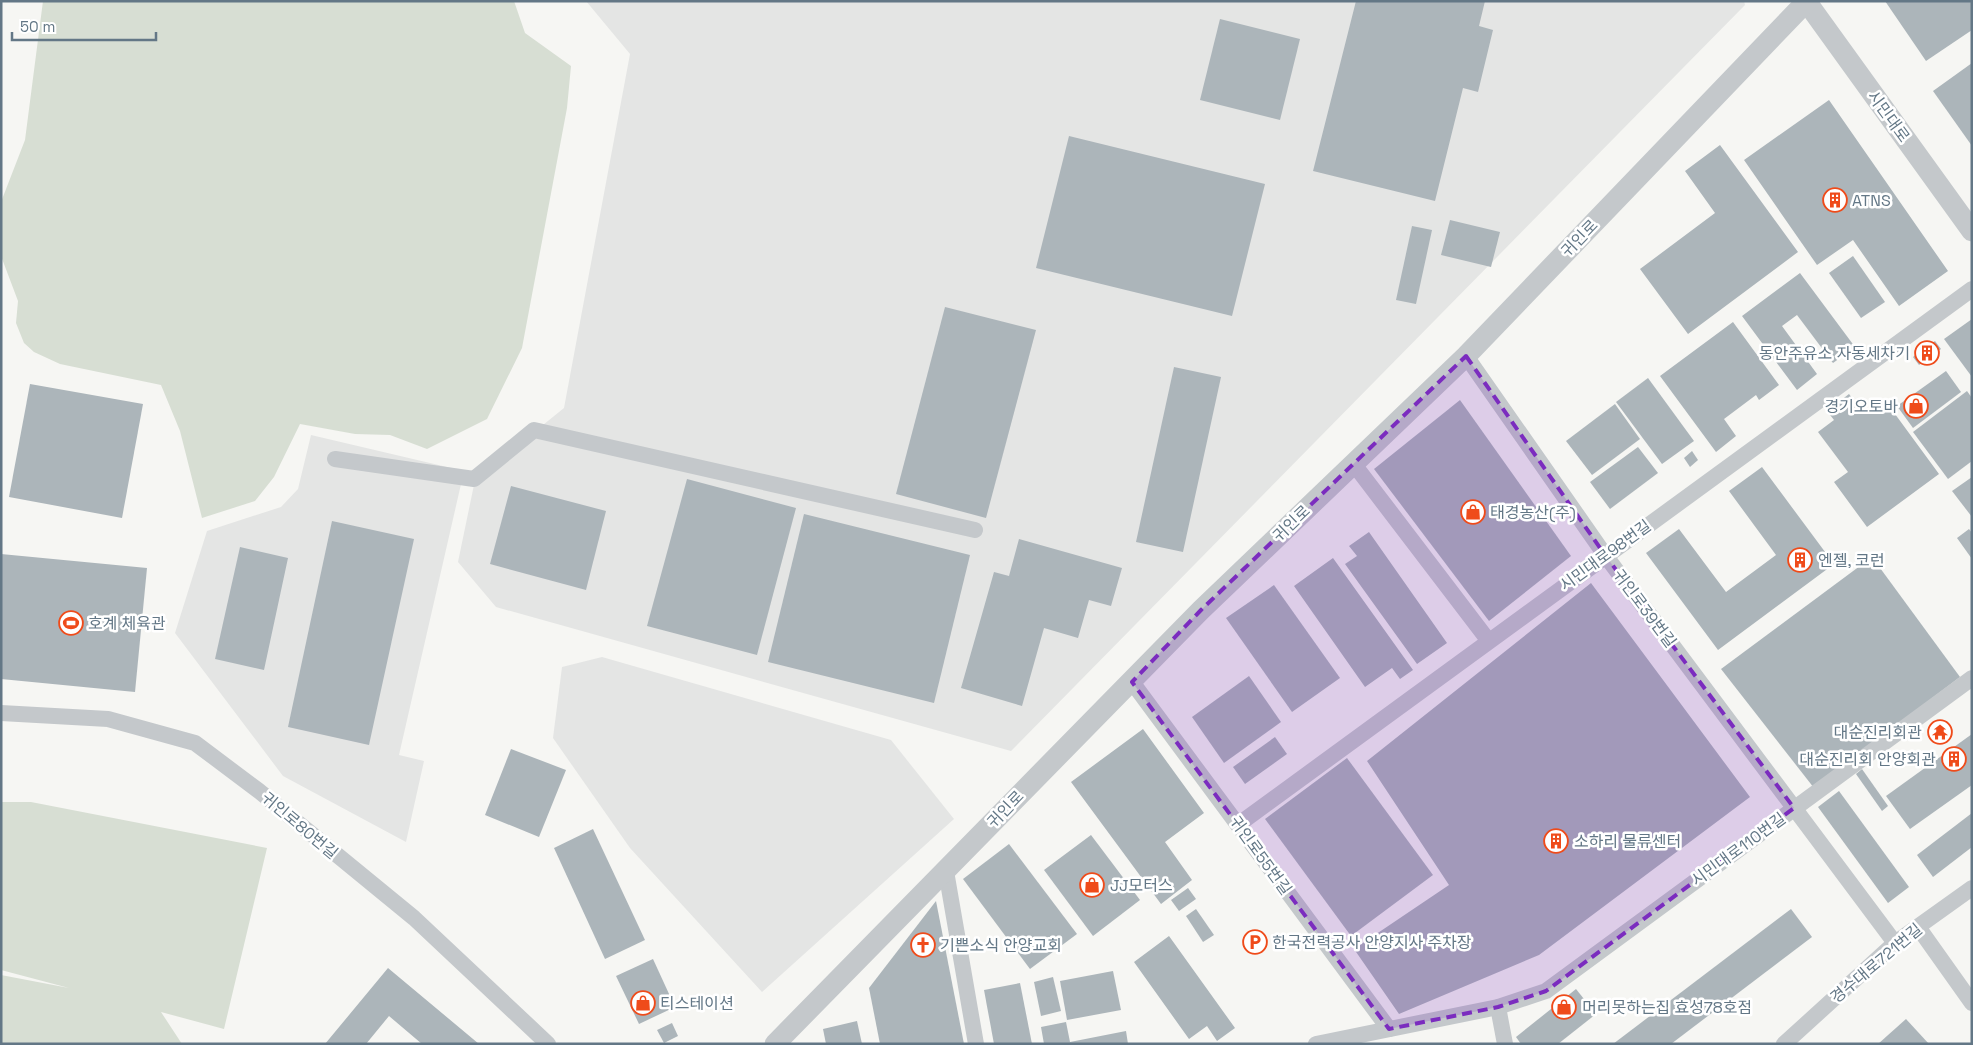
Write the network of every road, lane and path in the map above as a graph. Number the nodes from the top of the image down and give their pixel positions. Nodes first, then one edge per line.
1 (1806, 1) edge
2 (1972, 231) edge
3 (1972, 289) edge
4 (1466, 356) junction
5 (335, 459) dead end
6 (1353, 463) junction
7 (975, 530) dead end
8 (1606, 555) junction
9 (1488, 640) junction
10 (1972, 678) edge
11 (1132, 682) junction
12 (1, 713) edge
13 (1794, 808) junction
14 (1239, 824) junction
15 (946, 870) junction
16 (1972, 888) edge
17 (1918, 926) junction
18 (1895, 943) junction
19 (1972, 1003) edge
20 (1498, 1007) junction
21 (1389, 1029) junction
22 (548, 1044) edge
23 (775, 1044) edge
24 (976, 1044) edge
25 (1316, 1044) edge
26 (1505, 1044) edge
27 (1784, 1044) edge

1 - 2 street, 시민대로
1 - 4 street, 귀인로
3 - 8 street, 시민대로98번길
4 - 6 street, 귀인로
4 - 8 street, 귀인로39번길
5 - 7 street
6 - 9 street
6 - 11 street, 귀인로
8 - 9 street, 시민대로98번길
8 - 13 street, 귀인로39번길
9 - 14 street, 시민대로98번길
10 - 13 street, 시민대로110번길
11 - 14 street, 귀인로55번길
11 - 15 street, 귀인로
12 - 22 street, 귀인로80번길
13 - 18 street, 귀인로39번길
13 - 20 street, 시민대로110번길
14 - 21 street, 귀인로55번길
15 - 23 street, 귀인로
15 - 24 street
16 - 17 street, 경수대로721번길
17 - 18 street, 경수대로721번길
17 - 19 street
18 - 27 street, 경수대로721번길
20 - 21 street, 시민대로110번길
20 - 26 street
21 - 25 street, 시민대로110번길

